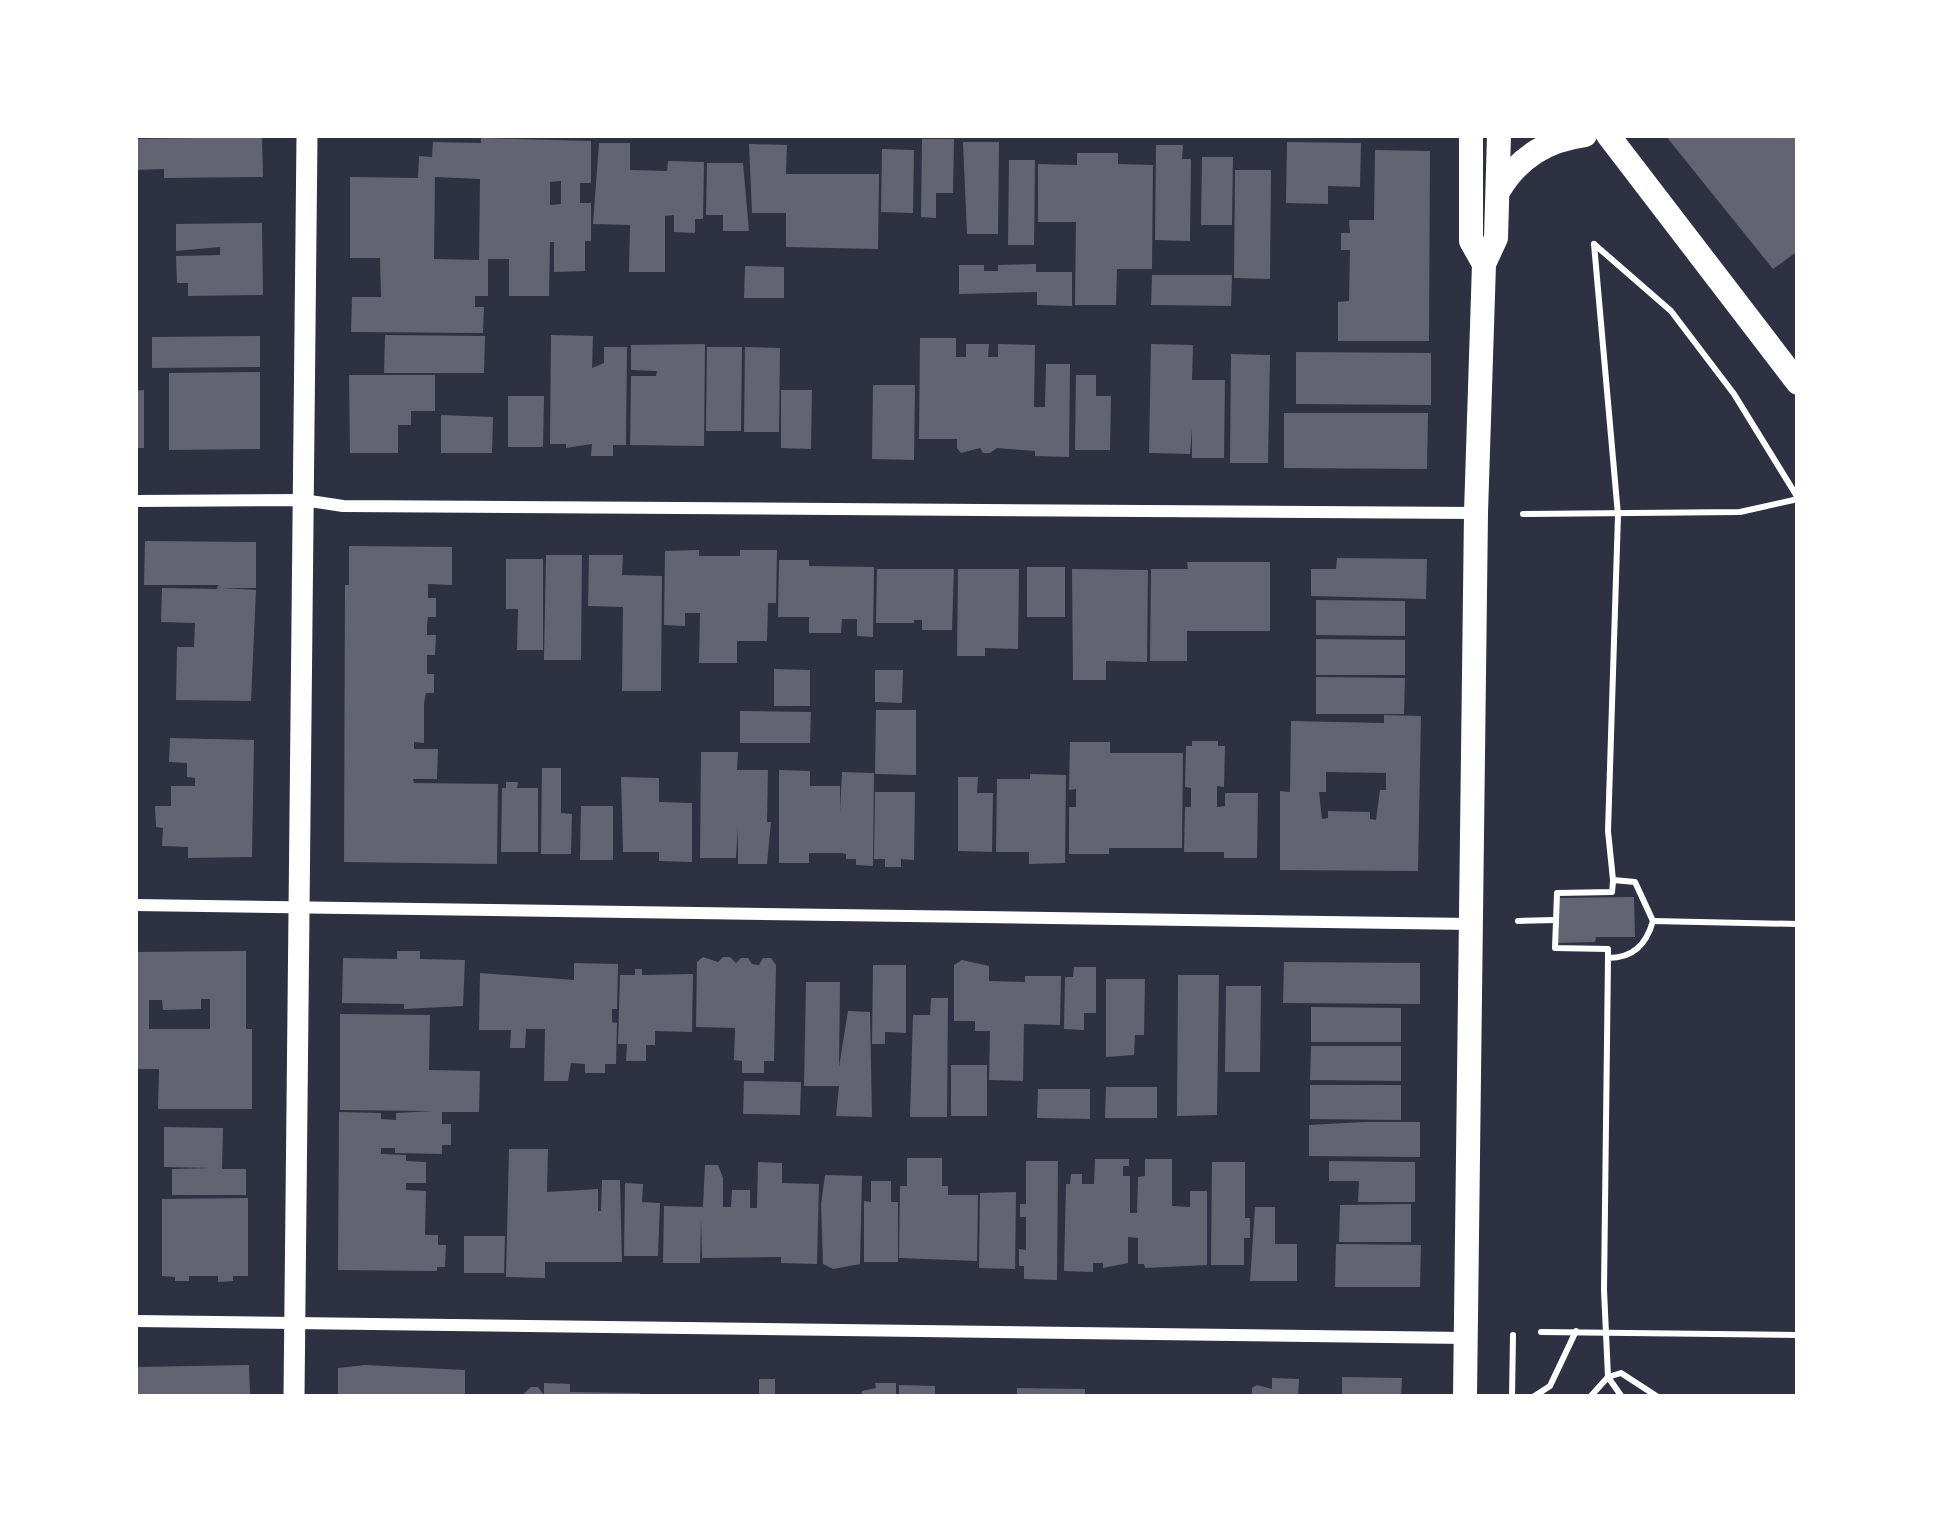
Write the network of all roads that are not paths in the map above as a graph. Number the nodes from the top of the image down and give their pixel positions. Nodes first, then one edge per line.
1 (307, 135) edge
2 (1471, 135) edge
3 (1499, 135) edge
4 (1586, 135) edge
5 (1596, 135) edge
6 (1608, 135) edge
7 (1498, 192) junction
8 (1484, 264) junction
9 (1797, 381) edge
10 (303, 500) junction
11 (135, 501) edge
12 (1476, 513) junction
13 (135, 905) edge
14 (299, 906) junction
15 (1472, 924) junction
16 (135, 1321) edge
17 (296, 1323) junction
18 (1466, 1338) junction
19 (294, 1397) edge
20 (1465, 1397) edge

1 - 10 street
2 - 8 main road
3 - 7 main road
4 - 7 main road
5 - 6 main road
6 - 9 main road
7 - 8 main road
8 - 12 main road
10 - 11 street
10 - 12 street
10 - 14 street
12 - 15 main road
13 - 14 street
14 - 15 street
14 - 17 street
15 - 18 main road
16 - 17 street
17 - 18 street
17 - 19 street
18 - 20 main road

